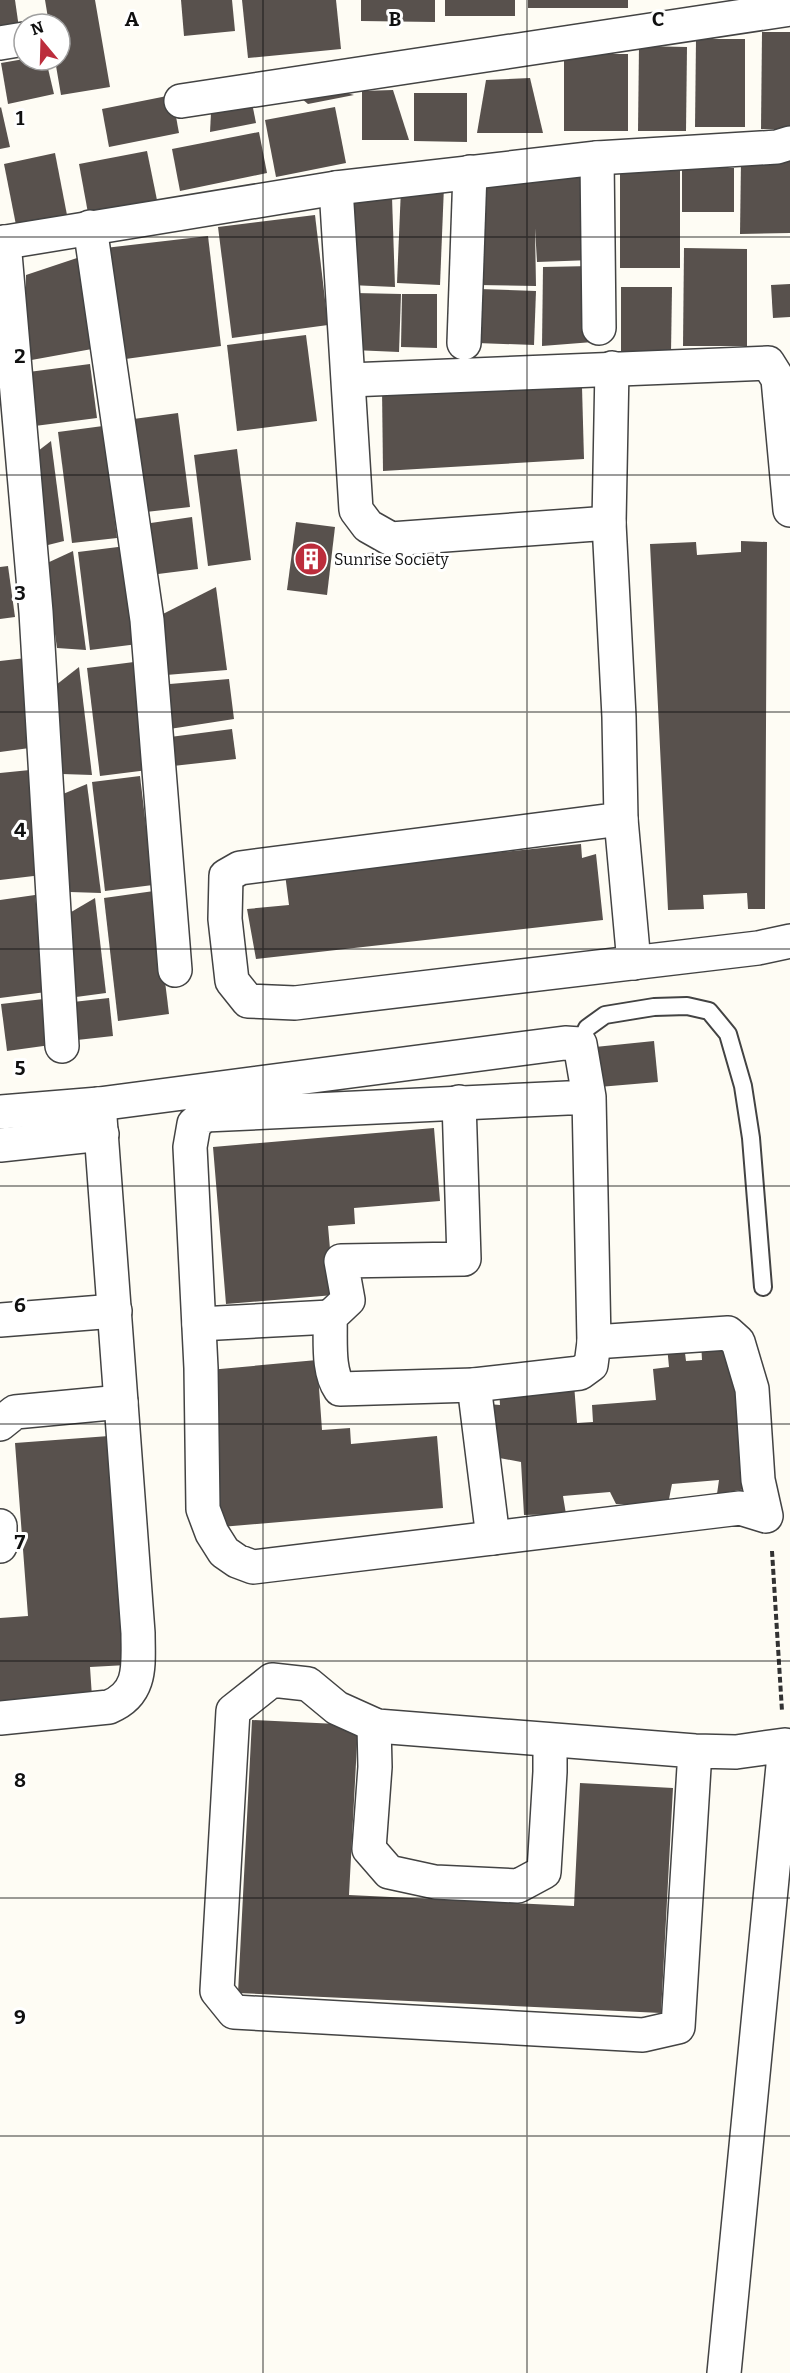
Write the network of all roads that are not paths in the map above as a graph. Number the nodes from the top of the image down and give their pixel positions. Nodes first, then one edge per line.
1 (790, 9) edge
2 (181, 101) dead end
3 (790, 143) edge
4 (597, 158) junction
5 (470, 172) junction
6 (336, 188) junction
7 (90, 227) junction
8 (2, 242) edge
9 (599, 328) dead end
10 (464, 343) dead end
11 (612, 368) junction
12 (349, 380) junction
13 (790, 510) edge
14 (609, 523) junction
15 (621, 819) junction
16 (790, 942) edge
17 (634, 963) junction
18 (175, 970) dead end
19 (580, 1044) junction
20 (62, 1046) dead end
21 (589, 1097) junction
22 (459, 1102) junction
23 (0, 1112) edge
24 (101, 1119) junction
25 (0, 1145) edge
26 (763, 1287) dead end
27 (115, 1311) junction
28 (330, 1317) junction
29 (0, 1320) edge
30 (199, 1324) junction
31 (594, 1342) junction
32 (474, 1385) junction
33 (121, 1402) junction
34 (0, 1424) edge
35 (0, 1527) edge
36 (493, 1538) junction
37 (0, 1546) edge
38 (0, 1718) edge
39 (374, 1725) junction
40 (550, 1741) junction
41 (695, 1751) junction
42 (724, 2373) edge

1 - 2 street
3 - 4 street
4 - 5 street
4 - 9 street
5 - 6 street
5 - 10 street
6 - 7 street
6 - 12 street
7 - 8 street
7 - 18 street
8 - 20 street
11 - 12 street
11 - 13 street
11 - 14 street
12 - 14 street
14 - 15 street
15 - 17 street
15 - 17 street
16 - 17 street
19 - 21 street
19 - 24 street
19 - 26 lane
21 - 22 street
21 - 31 street
22 - 28 street
22 - 30 street
23 - 24 street
24 - 25 street
24 - 27 street
27 - 29 street
27 - 33 street
28 - 30 street
28 - 32 street
30 - 36 street
31 - 32 street
31 - 36 street
32 - 36 street
33 - 34 street
33 - 38 street
35 - 37 street
39 - 40 street
39 - 40 street
39 - 41 street
40 - 41 street
41 - 42 street

